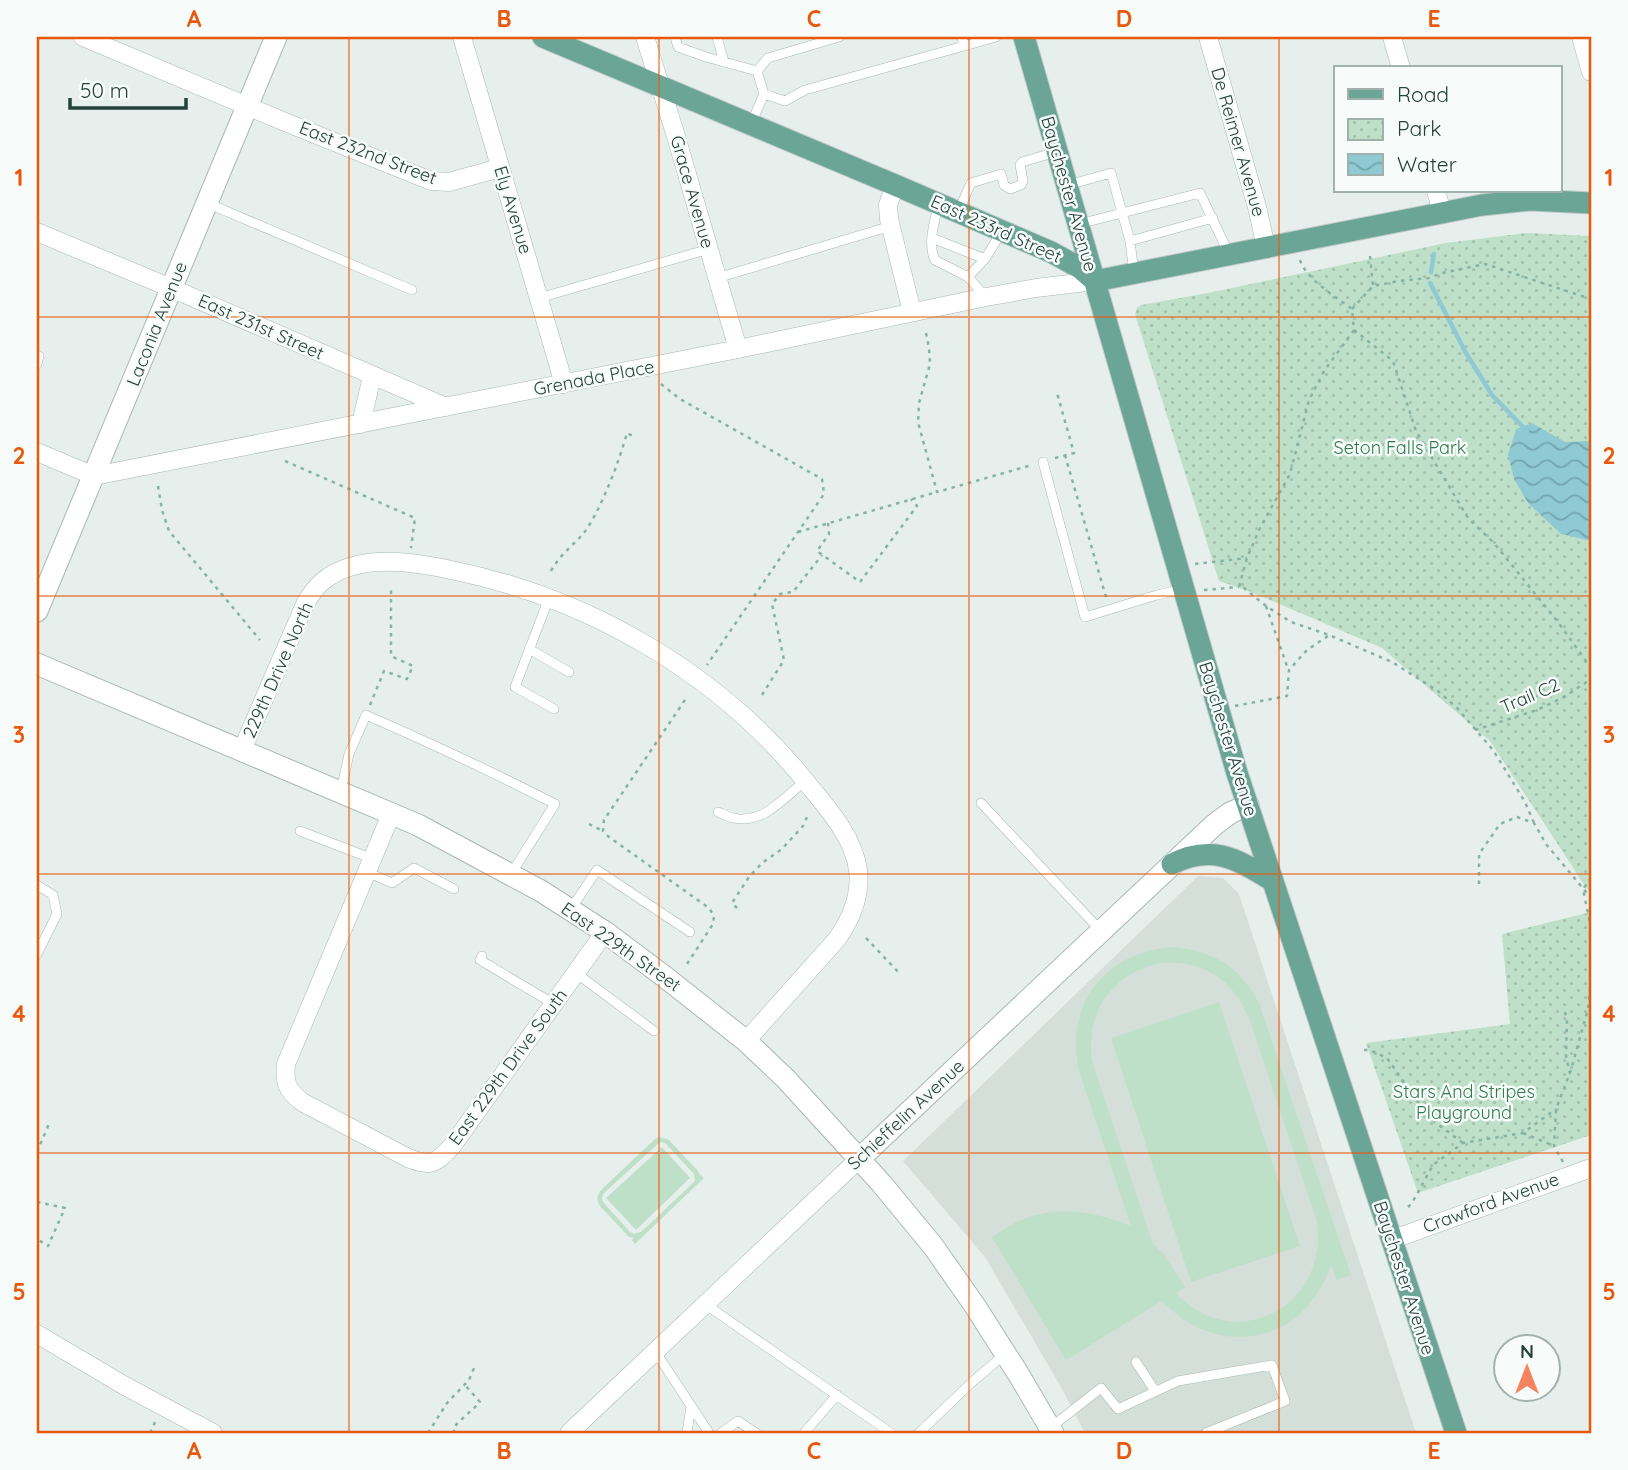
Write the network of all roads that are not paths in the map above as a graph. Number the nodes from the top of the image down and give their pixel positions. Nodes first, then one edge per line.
1 (83, 37) edge
2 (276, 37) edge
3 (462, 37) edge
4 (543, 37) edge
5 (645, 37) edge
6 (675, 37) edge
7 (718, 37) edge
8 (839, 37) edge
9 (996, 37) edge
10 (1024, 37) edge
11 (1208, 37) edge
12 (1392, 37) edge
13 (1581, 37) edge
14 (963, 41) edge
15 (724, 62) junction
16 (1400, 66) edge
17 (757, 71) junction
18 (1591, 72) edge
19 (661, 87) junction
20 (764, 94) junction
21 (247, 105) junction
22 (751, 124) junction
23 (1057, 152) junction
24 (500, 168) junction
25 (895, 185) junction
26 (1067, 186) junction
27 (1436, 192) edge
28 (207, 203) junction
29 (1591, 203) edge
30 (948, 207) junction
31 (1442, 212) junction
32 (1122, 213) junction
33 (1213, 218) junction
34 (1078, 225) junction
35 (891, 226) junction
36 (1002, 231) junction
37 (37, 232) edge
38 (932, 238) junction
39 (1130, 241) junction
40 (1266, 247) junction
41 (709, 249) junction
42 (1230, 255) junction
43 (985, 259) junction
44 (1134, 274) junction
45 (968, 276) junction
46 (717, 278) junction
47 (1095, 281) junction
48 (171, 288) junction
49 (412, 290) dead end
50 (986, 297) junction
51 (539, 299) junction
52 (912, 312) junction
53 (738, 349) junction
54 (37, 355) edge
55 (37, 364) edge
56 (372, 376) junction
57 (564, 384) junction
58 (446, 407) junction
59 (361, 424) junction
60 (37, 452) edge
61 (1043, 462) road end
62 (93, 476) junction
63 (1183, 589) junction
64 (549, 598) junction
65 (37, 611) edge
66 (529, 649) junction
67 (37, 664) edge
68 (569, 672) dead end
69 (554, 709) dead end
70 (242, 750) junction
71 (806, 780) junction
72 (341, 791) junction
73 (981, 803) dead end
74 (1248, 805) junction
75 (718, 812) dead end
76 (392, 813) junction
77 (300, 831) dead end
78 (1172, 864) junction
79 (370, 865) junction
80 (510, 874) junction
81 (1273, 881) junction
82 (37, 885) edge
83 (454, 889) dead end
84 (570, 911) junction
85 (690, 932) dead end
86 (1101, 932) junction
87 (605, 933) junction
88 (37, 954) edge
89 (482, 956) dead end
90 (576, 973) junction
91 (554, 1004) junction
92 (654, 1031) dead end
93 (746, 1041) junction
94 (859, 1159) junction
95 (1591, 1168) edge
96 (1391, 1240) junction
97 (705, 1304) junction
98 (37, 1334) edge
99 (655, 1351) junction
100 (1006, 1353) junction
101 (1136, 1362) dead end
102 (1155, 1391) junction
103 (837, 1395) junction
104 (691, 1406) junction
105 (1049, 1431) edge
106 (213, 1433) edge
107 (569, 1433) edge
108 (687, 1433) edge
109 (709, 1433) edge
110 (721, 1433) edge
111 (755, 1433) edge
112 (804, 1433) edge
113 (891, 1433) edge
114 (919, 1433) edge
115 (1206, 1433) edge
116 (1456, 1433) edge

1 - 21 street, East 232nd Street
2 - 21 street, Laconia Avenue
3 - 24 street, Ely Avenue
4 - 19 main road, East 233rd Street
5 - 19 street, Grace Avenue
6 - 15 lane
7 - 15 lane
8 - 17 lane
9 - 14 lane
10 - 23 main road, Baychester Avenue
11 - 40 street, De Reimer Avenue
12 - 16 street
13 - 18 street
14 - 20 lane
15 - 17 lane
17 - 20 lane
19 - 22 main road, East 233rd Street
19 - 41 street, Grace Avenue
20 - 22 lane
21 - 24 street, East 232nd Street
21 - 28 street, Laconia Avenue
22 - 25 main road, East 233rd Street
23 - 26 main road, Baychester Avenue
23 - 30 lane
24 - 51 street, Ely Avenue
25 - 30 main road, East 233rd Street
25 - 35 street
26 - 32 lane
26 - 34 main road, Baychester Avenue
27 - 31 street
28 - 48 street, Laconia Avenue
28 - 49 lane
29 - 31 main road
30 - 36 main road, East 233rd Street
30 - 38 lane
31 - 40 main road
32 - 33 lane
32 - 34 lane
32 - 39 lane
33 - 39 lane
33 - 42 lane
34 - 47 main road, Baychester Avenue
35 - 46 lane
35 - 52 street
36 - 43 lane
36 - 47 main road, East 233rd Street
37 - 48 street, East 231st Street
38 - 43 lane
38 - 45 lane
39 - 44 lane
40 - 42 main road
41 - 46 street, Grace Avenue
41 - 51 lane
42 - 44 main road
43 - 45 lane
44 - 47 main road
45 - 50 lane
46 - 53 street, Grace Avenue
47 - 50 street, Grenada Place
47 - 63 main road, Baychester Avenue
48 - 56 street, East 231st Street
48 - 62 street, Laconia Avenue
50 - 52 street, Grenada Place
51 - 57 street, Ely Avenue
52 - 53 street, Grenada Place
53 - 57 street, Grenada Place
54 - 55 lane
56 - 58 street, East 231st Street
56 - 59 street
57 - 58 street, Grenada Place
58 - 59 street, Grenada Place
59 - 62 street, Grenada Place
60 - 62 street
61 - 63 lane
62 - 65 street, Laconia Avenue
63 - 74 main road, Baychester Avenue
64 - 66 lane
64 - 70 street, 229th Drive North
64 - 71 street, 229th Drive North
66 - 68 lane
66 - 69 lane
67 - 70 street, East 229th Street
70 - 72 street, East 229th Street
71 - 75 lane
71 - 93 street, 229th Drive North
72 - 76 street, East 229th Street
72 - 80 lane
73 - 86 lane
74 - 78 street, Schieffelin Avenue
74 - 81 main road, Baychester Avenue
76 - 79 street, East 229th Drive South
76 - 80 street, East 229th Street
77 - 79 lane
78 - 81 main road
78 - 86 street, Schieffelin Avenue
79 - 83 lane
79 - 91 street, East 229th Drive South
80 - 84 street, East 229th Street
81 - 96 main road, Baychester Avenue
82 - 88 lane
84 - 85 lane
84 - 87 street, East 229th Street
86 - 94 street, Schieffelin Avenue
87 - 90 street, East 229th Drive South
87 - 93 street, East 229th Street
89 - 91 lane
90 - 91 street, East 229th Drive South
90 - 92 lane
93 - 94 street, East 229th Street
94 - 97 street, Schieffelin Avenue
94 - 100 street, East 229th Street
95 - 96 street, Crawford Avenue
96 - 116 main road, Baychester Avenue
97 - 99 street, Schieffelin Avenue
97 - 103 lane
98 - 106 street
99 - 104 lane
99 - 107 street, Schieffelin Avenue
100 - 105 street, East 229th Street
100 - 114 lane
101 - 102 lane
102 - 105 lane
102 - 115 lane
103 - 112 lane
103 - 113 lane
104 - 108 lane
104 - 109 lane
110 - 111 lane

